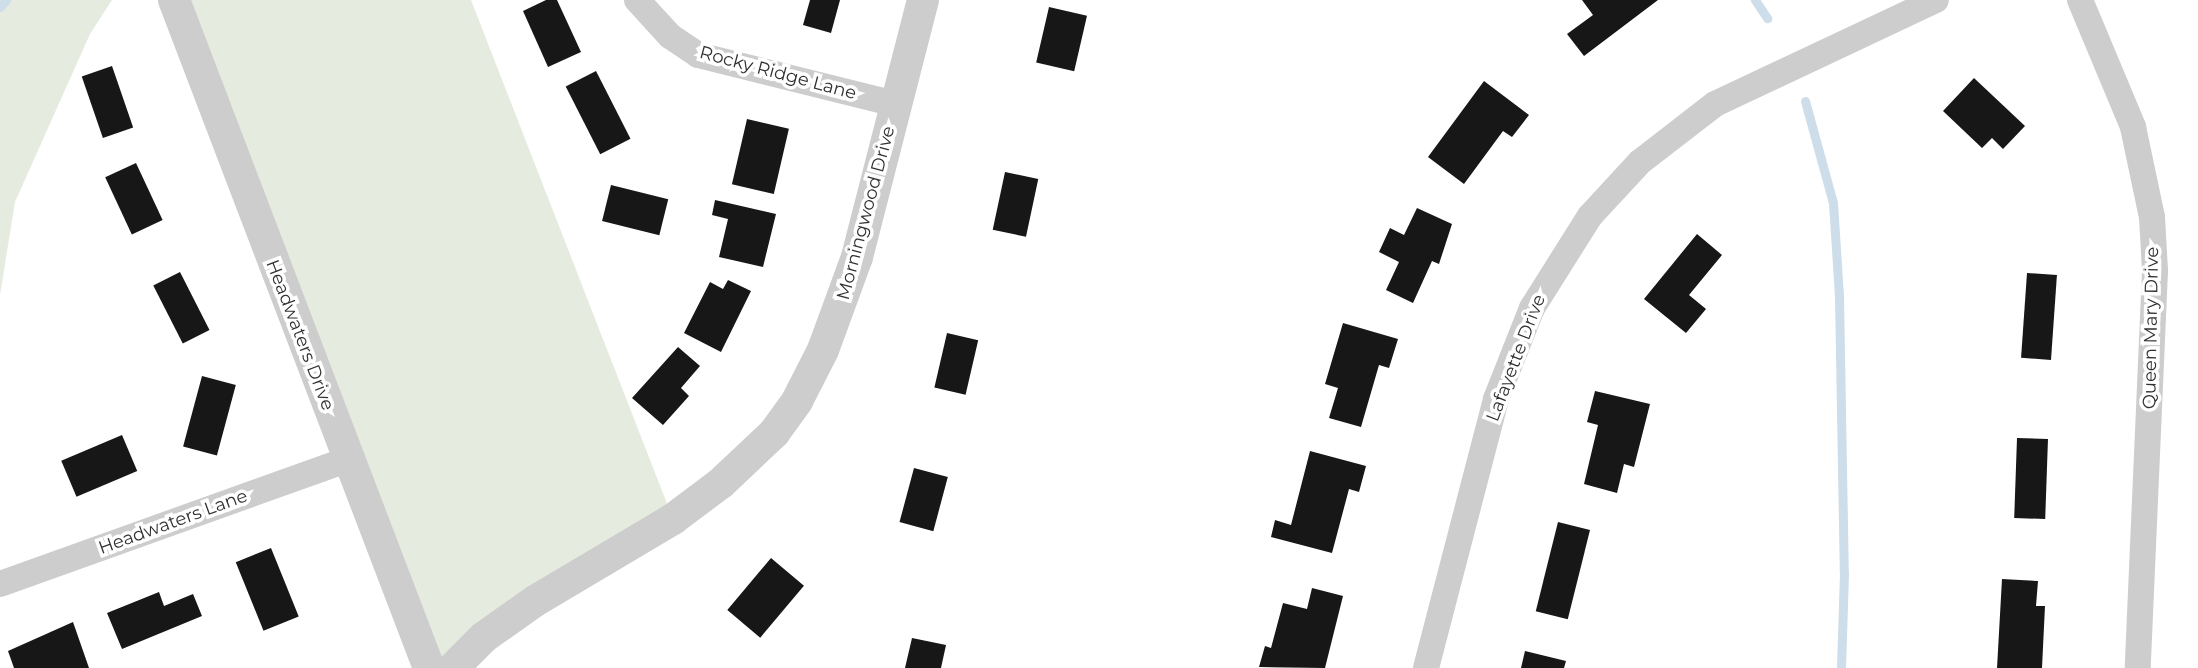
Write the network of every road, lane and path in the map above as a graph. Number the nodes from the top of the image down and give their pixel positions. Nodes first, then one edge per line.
1 (174, 0) edge
2 (637, 0) edge
3 (923, 0) edge
4 (1936, 0) edge
5 (2080, 0) edge
6 (896, 104) junction
7 (347, 460) junction
8 (0, 584) edge
9 (429, 668) edge
10 (453, 668) edge
11 (1426, 668) edge
12 (2138, 668) edge

1 - 7 street, Headwaters Drive
2 - 6 street, Rocky Ridge Lane
3 - 6 street, Morningwood Drive
4 - 11 street, Lafayette Drive
5 - 12 street, Queen Mary Drive
6 - 10 street, Morningwood Drive
7 - 8 street, Headwaters Lane
7 - 9 street, Headwaters Drive

